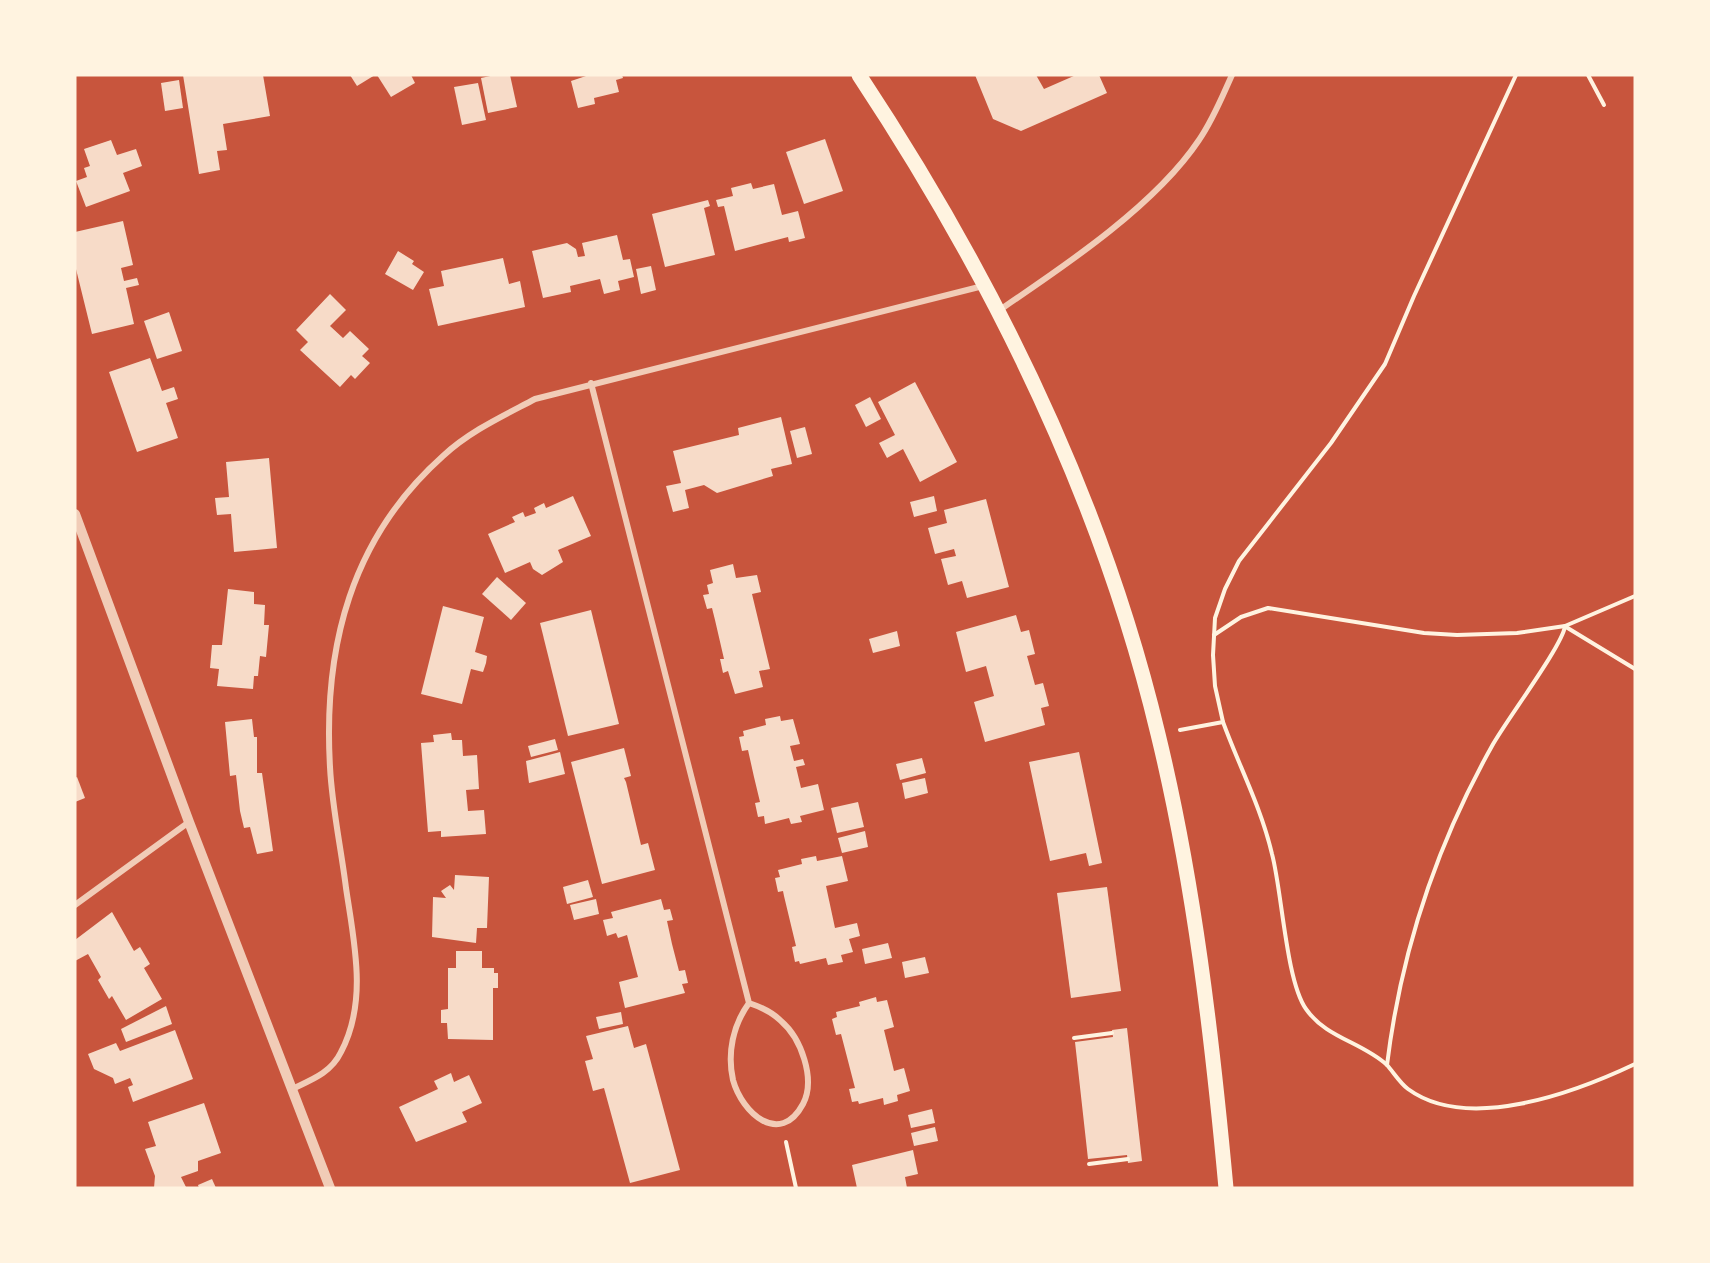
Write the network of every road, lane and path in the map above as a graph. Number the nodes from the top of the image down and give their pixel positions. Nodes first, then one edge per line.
1 (859, 75) edge
2 (1232, 75) edge
3 (1516, 75) edge
4 (1588, 75) edge
5 (1604, 105) dead end
6 (983, 286) junction
7 (997, 312) junction
8 (591, 383) junction
9 (75, 514) edge
10 (1635, 596) edge
11 (1565, 626) junction
12 (1214, 636) junction
13 (1635, 669) edge
14 (1223, 722) junction
15 (1159, 735) junction
16 (189, 822) junction
17 (75, 905) edge
18 (750, 1003) junction
19 (1112, 1033) dead end
20 (1074, 1038) dead end
21 (1635, 1064) edge
22 (1387, 1065) junction
23 (292, 1089) junction
24 (781, 1123) junction
25 (1128, 1159) dead end
26 (1089, 1164) dead end
27 (330, 1188) edge
28 (796, 1188) edge
29 (1226, 1188) edge

1 - 6 main road
2 - 7 street
3 - 12 path
4 - 5 path
6 - 7 main road
6 - 8 street
7 - 15 main road
8 - 18 street
8 - 23 street
9 - 16 street
10 - 11 path
11 - 12 path
11 - 13 path
11 - 22 path
12 - 14 path
14 - 15 path
14 - 22 path
15 - 29 main road
16 - 17 street
16 - 23 street
18 - 24 street
18 - 24 street
19 - 20 path
21 - 22 path
23 - 27 street
24 - 28 path
25 - 26 path

